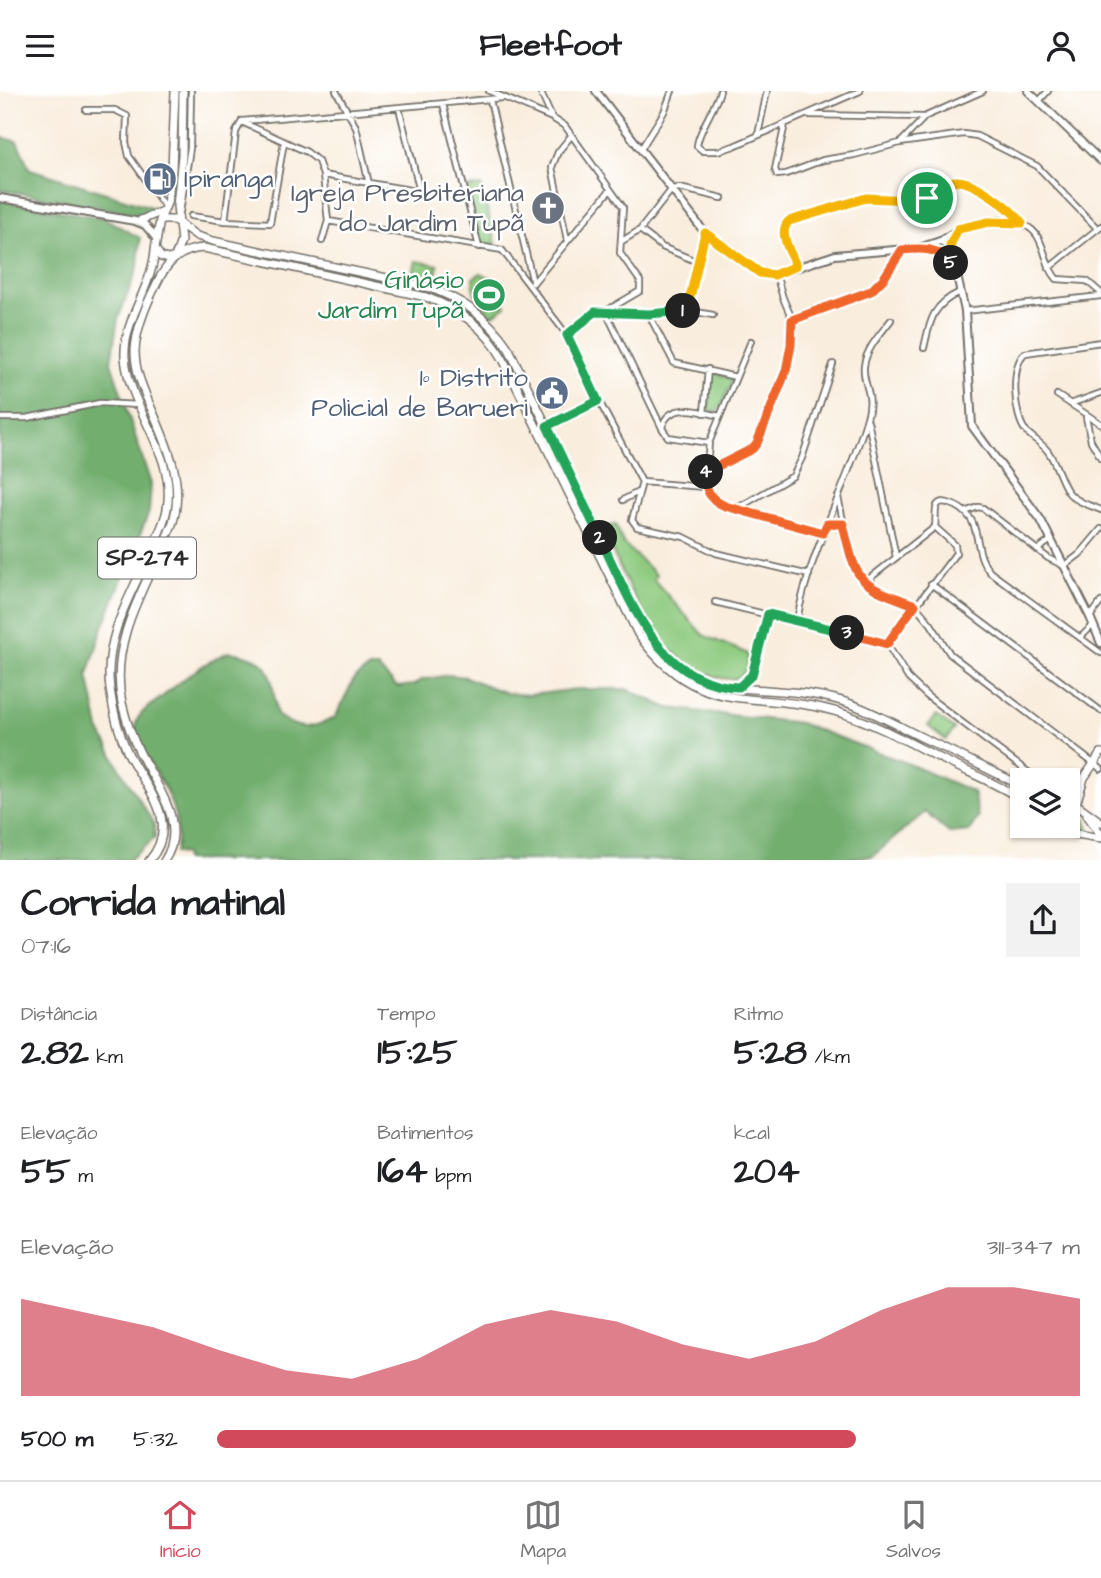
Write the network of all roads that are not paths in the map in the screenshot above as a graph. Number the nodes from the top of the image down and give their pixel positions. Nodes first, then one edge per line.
1 (175, 91) edge
2 (197, 91) edge
3 (336, 91) edge
4 (489, 91) edge
5 (540, 91) edge
6 (596, 91) edge
7 (672, 91) edge
8 (720, 91) edge
9 (768, 91) edge
10 (860, 91) edge
11 (983, 91) edge
12 (1028, 91) edge
13 (1048, 91) edge
14 (189, 92) edge
15 (502, 97) junction
16 (490, 100) junction
17 (1040, 101) junction
18 (443, 104) junction
19 (831, 104) junction
20 (400, 108) junction
21 (86, 110) dead end
22 (348, 113) junction
23 (806, 115) junction
24 (833, 115) junction
25 (924, 117) junction
26 (552, 118) junction
27 (242, 121) junction
28 (785, 124) junction
29 (571, 136) junction
30 (758, 136) junction
31 (284, 142) junction
32 (900, 143) junction
33 (641, 149) junction
34 (1099, 161) edge
35 (323, 175) junction
36 (369, 184) junction
37 (671, 189) junction
38 (610, 190) junction
39 (420, 192) junction
40 (0, 198) edge
41 (722, 198) dead end
42 (468, 200) junction
43 (163, 214) junction
44 (191, 216) dead end
45 (138, 221) junction
46 (225, 221) junction
47 (328, 221) junction
48 (1022, 223) junction
49 (181, 226) junction
50 (1099, 227) edge
51 (958, 229) junction
52 (640, 230) junction
53 (705, 233) junction
54 (156, 238) junction
55 (323, 241) dead end
56 (567, 241) junction
57 (621, 241) junction
58 (940, 241) junction
59 (950, 245) junction
60 (479, 247) junction
61 (919, 248) junction
62 (155, 249) junction
63 (902, 250) junction
64 (939, 253) junction
65 (175, 257) junction
66 (698, 262) junction
67 (796, 266) junction
68 (1049, 268) junction
69 (957, 273) junction
70 (776, 274) junction
71 (531, 285) junction
72 (960, 292) junction
73 (1101, 294) edge
74 (685, 310) junction
75 (606, 311) junction
76 (965, 311) junction
77 (649, 314) junction
78 (713, 315) dead end
79 (792, 320) junction
80 (891, 320) dead end
81 (567, 335) junction
82 (751, 341) dead end
83 (1101, 342) edge
84 (924, 348) dead end
85 (833, 364) dead end
86 (708, 369) junction
87 (736, 377) junction
88 (1101, 393) edge
89 (1057, 395) dead end
90 (598, 401) junction
91 (1070, 404) junction
92 (139, 405) junction
93 (704, 413) junction
94 (720, 416) junction
95 (1086, 416) junction
96 (0, 418) edge
97 (868, 418) junction
98 (1101, 424) edge
99 (547, 426) junction
100 (662, 428) junction
101 (538, 430) junction
102 (709, 443) junction
103 (1101, 458) edge
104 (706, 472) junction
105 (642, 482) junction
106 (705, 488) junction
107 (638, 492) junction
108 (838, 497) junction
109 (623, 500) dead end
110 (736, 509) junction
111 (1101, 510) edge
112 (965, 512) junction
113 (827, 524) junction
114 (843, 524) junction
115 (935, 527) junction
116 (1101, 529) edge
117 (823, 533) junction
118 (1051, 540) junction
119 (1037, 550) junction
120 (896, 557) junction
121 (1064, 566) junction
122 (809, 575) junction
123 (865, 582) junction
124 (931, 585) junction
125 (716, 601) dead end
126 (1101, 603) edge
127 (915, 605) junction
128 (768, 614) junction
129 (1090, 617) junction
130 (797, 620) junction
131 (1094, 625) junction
132 (1080, 638) junction
133 (1101, 643) edge
134 (887, 644) junction
135 (1101, 653) edge
136 (752, 675) junction
137 (727, 687) junction
138 (739, 687) junction
139 (758, 689) junction
140 (716, 694) junction
141 (1101, 711) edge
142 (1101, 753) edge
143 (1093, 763) junction
144 (1022, 768) edge
145 (1101, 769) edge
146 (1010, 780) edge
147 (1080, 791) edge
148 (1010, 792) edge
149 (1080, 807) edge
150 (1080, 809) edge
151 (1101, 820) edge
152 (1080, 834) edge
153 (1101, 837) edge
154 (149, 860) edge
155 (164, 860) edge

1 - 43 main road
2 - 14 street
3 - 22 street
4 - 15 street
5 - 26 street
6 - 33 main road
7 - 33 street
8 - 30 street
9 - 30 street
10 - 19 street
11 - 25 street
12 - 17 main road
13 - 17 street
14 - 49 main road
15 - 16 street
15 - 26 street
16 - 18 street
16 - 71 street
17 - 34 main road
18 - 20 street
18 - 42 street
19 - 23 street
19 - 24 street
20 - 22 street
20 - 39 street
21 - 43 street
22 - 27 street
22 - 36 street
23 - 24 street
23 - 28 street
24 - 25 street
25 - 32 street
26 - 29 street
27 - 31 street
27 - 46 street
28 - 30 street
28 - 32 street
29 - 38 street
29 - 56 street
31 - 35 street
31 - 46 street
32 - 50 street
33 - 37 main road
35 - 36 street
35 - 47 street
36 - 39 street
37 - 41 street
37 - 52 street
37 - 53 main road
38 - 56 street
38 - 57 street
39 - 42 street
40 - 45 main road
42 - 60 street
43 - 45 main road
43 - 49 main road
43 - 54 main road
44 - 46 street
45 - 54 main road
47 - 55 street
47 - 60 street
48 - 51 street
48 - 67 street
48 - 68 street
49 - 65 main road
49 - 99 main road
50 - 68 street
51 - 58 street
51 - 59 street
52 - 57 street
52 - 66 street
53 - 66 street
53 - 70 main road
54 - 62 main road
56 - 71 street
57 - 75 street
58 - 59 main road
58 - 61 main road
58 - 64 main road
59 - 64 main road
59 - 69 main road
60 - 71 street
61 - 63 main road
61 - 64 main road
62 - 65 main road
62 - 92 main road, SP-274
63 - 67 main road
63 - 79 street
64 - 69 main road
65 - 101 main road
65 - 155 main road, SP-274
66 - 74 street
67 - 70 main road
68 - 73 street
69 - 72 main road
70 - 79 street
71 - 81 street
72 - 76 main road
72 - 84 street
73 - 76 street
74 - 77 street
74 - 78 street
75 - 77 street
75 - 81 street
75 - 100 street
76 - 118 main road
77 - 86 street
79 - 104 street
80 - 97 street
81 - 90 street
82 - 87 street
83 - 111 street
85 - 110 street
86 - 87 street
86 - 93 street
87 - 94 street
88 - 91 street
89 - 91 street
90 - 99 street
90 - 105 street
91 - 95 street
92 - 96 street
92 - 154 main road, SP-274
93 - 94 street
93 - 100 street
94 - 102 street
95 - 98 street
95 - 103 street
97 - 108 street
97 - 120 street
99 - 101 street
99 - 137 main road
100 - 102 street
101 - 140 main road
102 - 104 street
104 - 106 street
105 - 106 street
105 - 107 street
106 - 110 street
107 - 109 street
107 - 122 street
108 - 113 street
108 - 114 street
110 - 117 street
112 - 115 street
112 - 119 street
112 - 132 street
113 - 114 street
113 - 117 street
114 - 123 street
115 - 120 street
115 - 124 street
116 - 121 street
117 - 122 street
118 - 119 street
118 - 121 main road
119 - 121 street
120 - 123 street
121 - 129 main road
122 - 130 street
123 - 127 street
124 - 127 street
124 - 141 street
125 - 128 street
126 - 129 street
127 - 134 street
127 - 143 street
128 - 130 street
128 - 136 street
129 - 131 main road
130 - 134 street
131 - 132 street
131 - 133 main road
132 - 135 street
134 - 144 street
136 - 138 street
136 - 139 street
137 - 138 main road
137 - 140 main road
138 - 139 main road
139 - 146 main road
140 - 148 main road
142 - 143 main road
143 - 145 street
143 - 147 main road
149 - 151 main road
150 - 153 main road
152 - 153 main road

